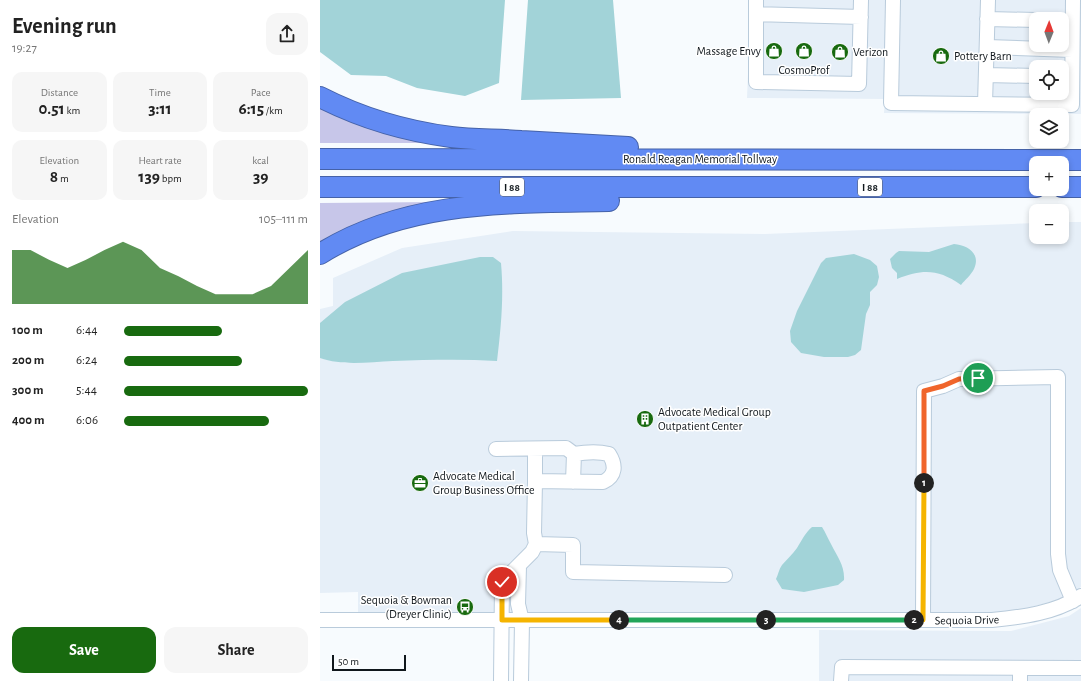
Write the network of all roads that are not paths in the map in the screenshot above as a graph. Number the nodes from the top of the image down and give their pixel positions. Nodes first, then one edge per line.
1 (861, 0) edge
2 (893, 0) edge
3 (988, 0) edge
4 (1073, 0) edge
5 (756, 7) edge
6 (1069, 13) edge
7 (861, 17) junction
8 (987, 19) junction
9 (1029, 20) edge
10 (1069, 32) edge
11 (987, 47) junction
12 (1072, 50) junction
13 (986, 75) junction
14 (1029, 76) edge
15 (1072, 82) edge
16 (320, 98) edge
17 (985, 104) junction
18 (320, 159) edge
19 (668, 159) junction
20 (1081, 160) edge
21 (320, 187) edge
22 (703, 188) junction
23 (1029, 188) edge
24 (1069, 188) edge
25 (1081, 188) edge
26 (320, 254) edge
27 (535, 449) junction
28 (496, 450) dead end
29 (574, 454) junction
30 (535, 481) junction
31 (573, 482) junction
32 (536, 544) junction
33 (518, 566) junction
34 (725, 575) dead end
35 (1077, 598) edge
36 (320, 620) edge
37 (502, 620) junction
38 (923, 620) junction
39 (522, 621) junction
40 (1081, 668) edge
41 (1020, 675) edge
42 (501, 681) edge
43 (521, 681) edge
44 (841, 681) edge

1 - 7 street
2 - 17 street
3 - 8 street
4 - 6 street
5 - 7 street
5 - 7 street
8 - 9 street
8 - 11 street
10 - 12 street
11 - 12 street
11 - 13 street
12 - 15 street
13 - 14 street
13 - 17 street
15 - 17 street
16 - 19 highway
18 - 19 highway, Ronald Reagan Memorial Tollway
19 - 20 highway, Ronald Reagan Memorial Tollway
21 - 22 highway, I 88
22 - 23 highway, I 88
22 - 26 highway
24 - 25 highway
27 - 28 street
27 - 29 street
27 - 30 street
29 - 31 street
29 - 31 street
30 - 31 street
30 - 32 street
32 - 33 street
32 - 34 street
33 - 37 street
33 - 39 street
35 - 38 street, Sequoia Drive
35 - 38 street
36 - 37 street, Sequoia Drive
37 - 39 street, Sequoia Drive
37 - 42 street
38 - 39 street, Sequoia Drive
39 - 43 street
40 - 41 street
41 - 44 street

